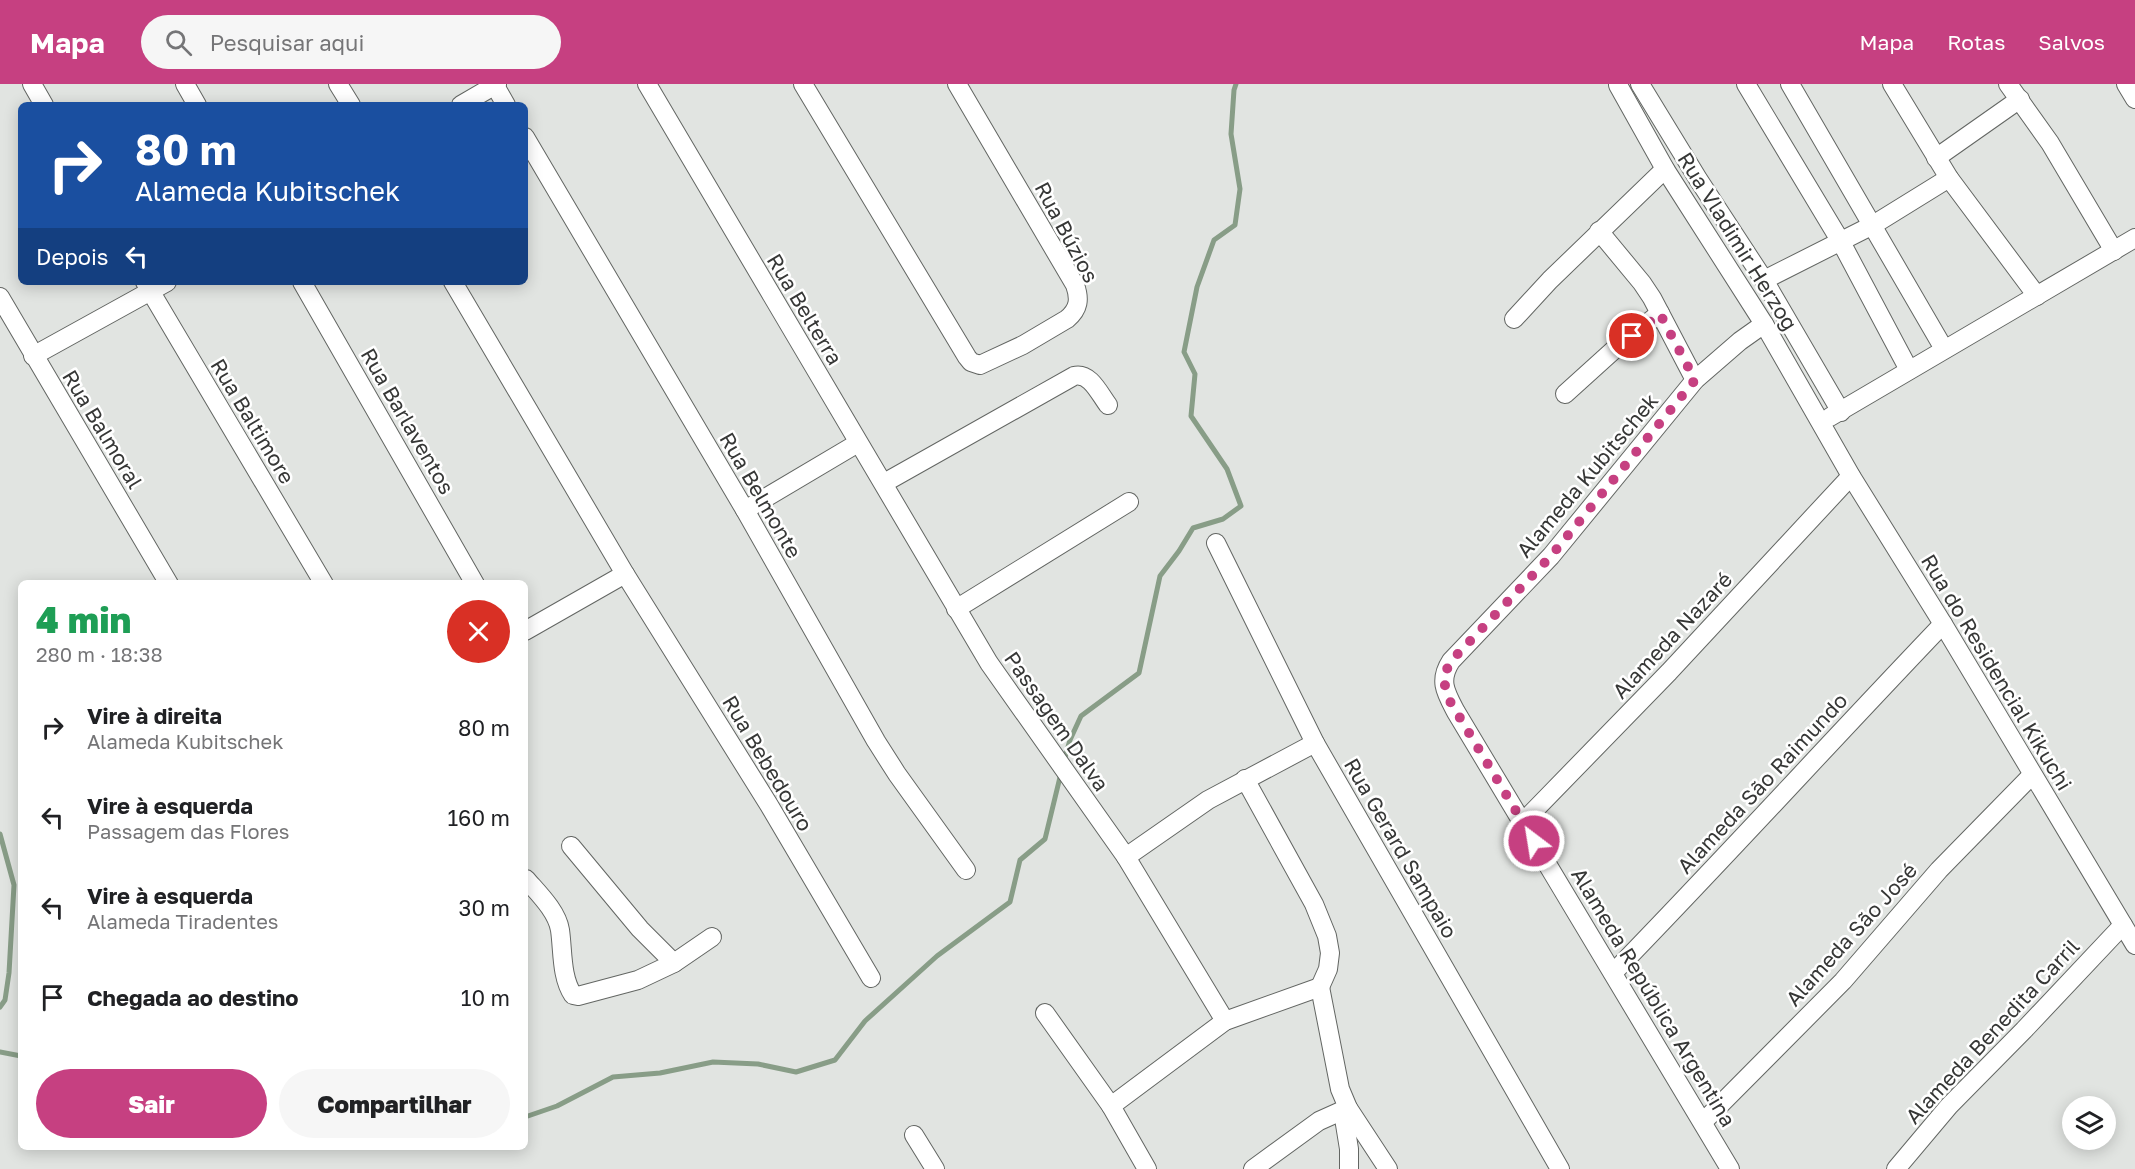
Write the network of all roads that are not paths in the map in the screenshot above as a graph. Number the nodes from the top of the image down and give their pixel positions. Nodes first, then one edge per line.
1 (32, 84) edge
2 (185, 84) edge
3 (338, 84) edge
4 (495, 84) edge
5 (646, 84) edge
6 (803, 84) edge
7 (957, 84) edge
8 (1746, 84) edge
9 (1790, 84) edge
10 (1892, 84) edge
11 (2008, 84) edge
12 (2126, 84) edge
13 (1618, 85) edge
14 (1644, 91) edge
15 (2020, 99) junction
16 (2135, 99) edge
17 (42, 102) edge
18 (195, 102) edge
19 (349, 102) edge
20 (465, 102) edge
21 (504, 102) edge
22 (528, 142) edge
23 (1936, 158) junction
24 (1665, 169) junction
25 (1949, 178) junction
26 (1873, 225) junction
27 (1599, 231) junction
28 (2135, 238) edge
29 (1841, 242) junction
30 (2114, 251) junction
31 (1764, 280) junction
32 (304, 285) edge
33 (455, 285) edge
34 (147, 287) edge
35 (2037, 296) junction
36 (0, 297) edge
37 (1660, 314) junction
38 (1514, 318) dead end
39 (1764, 324) junction
40 (1944, 349) junction
41 (33, 356) junction
42 (1910, 370) junction
43 (1695, 380) junction
44 (1565, 394) dead end
45 (1108, 405) dead end
46 (1841, 412) junction
47 (1820, 422) junction
48 (858, 443) junction
49 (1851, 476) junction
50 (884, 483) junction
51 (1129, 502) dead end
52 (745, 510) junction
53 (1216, 543) dead end
54 (625, 574) junction
55 (167, 580) edge
56 (322, 580) edge
57 (473, 580) edge
58 (956, 609) junction
59 (1943, 624) junction
60 (528, 629) edge
61 (1451, 661) joint
62 (1315, 743) junction
63 (2032, 775) junction
64 (1245, 779) junction
65 (1523, 822) junction
66 (571, 846) dead end
67 (1126, 857) junction
68 (966, 870) dead end
69 (528, 881) edge
70 (2123, 925) junction
71 (712, 937) dead end
72 (2135, 945) edge
73 (674, 963) junction
74 (1613, 973) junction
75 (871, 978) dead end
76 (1320, 987) junction
77 (1045, 1013) dead end
78 (1225, 1021) junction
79 (1112, 1106) junction
80 (1346, 1110) junction
81 (1703, 1122) junction
82 (914, 1135) dead end
83 (935, 1169) edge
84 (1148, 1169) edge
85 (1253, 1169) edge
86 (1349, 1169) edge
87 (1388, 1169) edge
88 (1560, 1169) edge
89 (1730, 1169) edge
90 (1896, 1169) edge

1 - 17 street
2 - 18 street
3 - 19 street
4 - 20 street
4 - 21 street
5 - 48 street, Rua Belterra
6 - 7 street, Rua Búzios
8 - 29 street
9 - 26 street
10 - 23 street
11 - 15 street
12 - 16 street
13 - 24 street, Rua Vladimir Herzog
14 - 31 street
15 - 23 street
15 - 30 street
22 - 52 street, Rua Belmonte
23 - 25 street
24 - 27 street
24 - 39 street, Rua Vladimir Herzog
25 - 26 street
25 - 35 street
26 - 29 street
26 - 40 street
27 - 37 street
27 - 38 street
28 - 30 street
29 - 31 street
29 - 42 street
30 - 35 street
31 - 46 street
32 - 57 street, Rua Barlaventos
33 - 54 street, Rua Bebedouro
34 - 41 street
34 - 56 street, Rua Baltimore
35 - 40 street
36 - 41 street, Rua Balmoral
37 - 43 street
37 - 44 street
39 - 43 street, Alameda Kubitschek
39 - 47 street, Rua Vladimir Herzog
40 - 42 street
41 - 55 street, Rua Balmoral
42 - 46 street
43 - 61 street, Alameda Kubitschek
45 - 50 street
46 - 47 street
47 - 49 street, Rua do Residencial Kikuchi
48 - 50 street, Passagem Dalva
48 - 52 street
49 - 59 street, Rua do Residencial Kikuchi
49 - 65 street, Alameda Nazaré
50 - 58 street, Passagem Dalva
51 - 58 street
52 - 68 street, Rua Belmonte
53 - 62 street, Rua Gerard Sampaio
54 - 60 street
54 - 75 street, Rua Bebedouro
58 - 67 street, Passagem Dalva
59 - 63 street, Rua do Residencial Kikuchi
59 - 74 street, Alameda São Raimundo
61 - 65 street, Alameda República Argentina
62 - 64 street
62 - 88 street, Rua Gerard Sampaio
63 - 70 street, Rua do Residencial Kikuchi
63 - 81 street, Alameda São José
64 - 67 street
64 - 76 street
65 - 74 street, Alameda República Argentina
66 - 73 street
67 - 78 street, Passagem Dalva
69 - 73 street
70 - 72 street, Rua do Residencial Kikuchi
70 - 90 street, Alameda Benedita Carril
71 - 73 street
74 - 81 street, Alameda República Argentina
76 - 78 street
76 - 80 street
77 - 79 street
78 - 79 street
79 - 84 street
80 - 85 street
80 - 86 street
80 - 87 street
81 - 89 street, Alameda República Argentina
82 - 83 street

